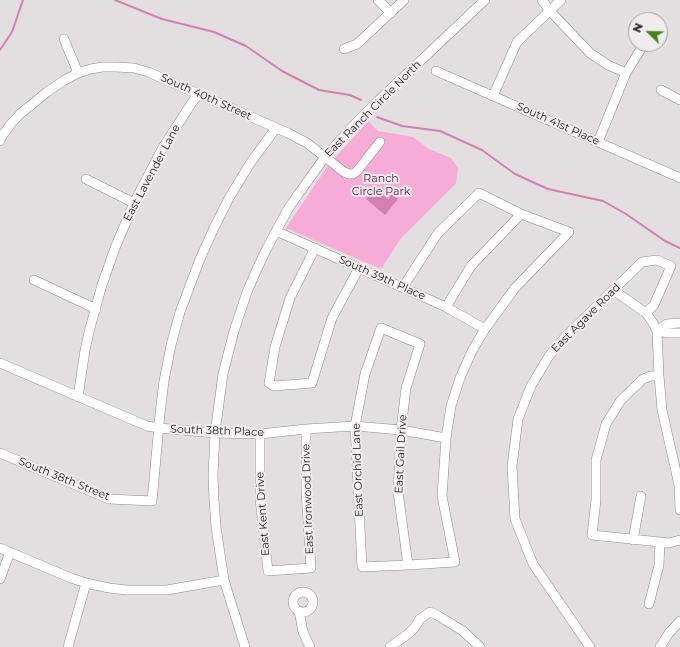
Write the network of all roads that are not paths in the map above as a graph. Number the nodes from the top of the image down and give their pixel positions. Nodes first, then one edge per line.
1 (378, 0) edge
2 (404, 0) edge
3 (485, 0) edge
4 (542, 0) edge
5 (561, 0) edge
6 (550, 10) junction
7 (391, 13) junction
8 (64, 39) dead end
9 (344, 49) dead end
10 (639, 52) edge
11 (436, 71) dead end
12 (78, 73) junction
13 (626, 73) junction
14 (661, 90) dead end
15 (199, 94) junction
16 (493, 96) junction
17 (680, 100) edge
18 (276, 128) junction
19 (0, 141) edge
20 (380, 142) dead end
21 (598, 142) junction
22 (325, 157) junction
23 (680, 178) edge
24 (86, 179) dead end
25 (134, 203) junction
26 (521, 214) junction
27 (276, 231) junction
28 (315, 248) junction
29 (359, 268) junction
30 (34, 280) dead end
31 (403, 287) junction
32 (613, 290) junction
33 (446, 307) junction
34 (96, 309) junction
35 (646, 313) junction
36 (680, 323) edge
37 (381, 328) joint
38 (485, 329) junction
39 (657, 331) junction
40 (680, 333) edge
41 (0, 363) edge
42 (659, 376) junction
43 (78, 397) junction
44 (355, 426) junction
45 (159, 428) junction
46 (306, 429) junction
47 (401, 430) junction
48 (215, 433) junction
49 (260, 434) junction
50 (446, 438) junction
51 (0, 453) edge
52 (680, 485) edge
53 (641, 496) dead end
54 (680, 510) edge
55 (633, 540) junction
56 (680, 540) edge
57 (660, 542) junction
58 (0, 548) edge
59 (10, 552) junction
60 (408, 565) junction
61 (268, 571) joint
62 (0, 579) edge
63 (224, 580) junction
64 (86, 583) junction
65 (649, 604) dead end
66 (299, 611) dead end
67 (680, 621) edge
68 (68, 647) edge
69 (244, 647) edge
70 (310, 647) edge
71 (390, 647) edge
72 (480, 647) edge
73 (590, 647) edge
74 (660, 647) edge

1 - 7 street
2 - 7 street
3 - 22 street, East Ranch Circle North
4 - 6 street
5 - 6 street
6 - 13 street
6 - 16 street
7 - 9 street
8 - 12 street
10 - 13 street
11 - 16 street, South 41st Place
12 - 15 street, South 40th Street
12 - 19 street, South 40th Street
13 - 21 street
14 - 17 street
15 - 18 street, South 40th Street
15 - 25 street, East Lavender Lane
16 - 21 street, South 41st Place
18 - 22 street, South 40th Street
18 - 45 street
20 - 22 street, South 40th Street
21 - 23 street, South 41st Place
22 - 27 street, East Ranch Circle North
24 - 25 street
25 - 34 street, East Lavender Lane
26 - 31 street
26 - 33 street
26 - 38 street
27 - 28 street, South 39th Place
27 - 48 street, East Ranch Circle North
28 - 29 street, South 39th Place
28 - 29 street
29 - 31 street, South 39th Place
30 - 34 street
31 - 33 street, South 39th Place
32 - 35 street
32 - 35 street, East Agave Road
32 - 73 street, East Agave Road
33 - 38 street, South 39th Place
34 - 43 street, East Lavender Lane
35 - 39 street
36 - 39 street
37 - 44 street, East Orchid Lane
37 - 47 street, East Gail Drive
38 - 50 street
39 - 40 street
39 - 42 street
41 - 43 street, South 38th Place
42 - 52 street
42 - 55 street
43 - 45 street, South 38th Place
44 - 46 street, South 38th Place
44 - 47 street, South 38th Place
44 - 60 street, East Orchid Lane
45 - 48 street, South 38th Place
45 - 51 street, South 38th Street
46 - 49 street, South 38th Place
46 - 61 street, East Ironwood Drive
47 - 50 street, South 38th Place
47 - 60 street, East Gail Drive
48 - 49 street, South 38th Place
48 - 63 street, East Ranch Circle North
49 - 61 street, East Kent Drive
50 - 60 street
52 - 54 street
53 - 55 street
55 - 57 street
56 - 57 street
57 - 65 street
58 - 59 street
59 - 62 street
59 - 64 street
63 - 64 street
63 - 69 street, East Ranch Circle North
64 - 68 street
66 - 70 street
67 - 74 street
71 - 72 street

